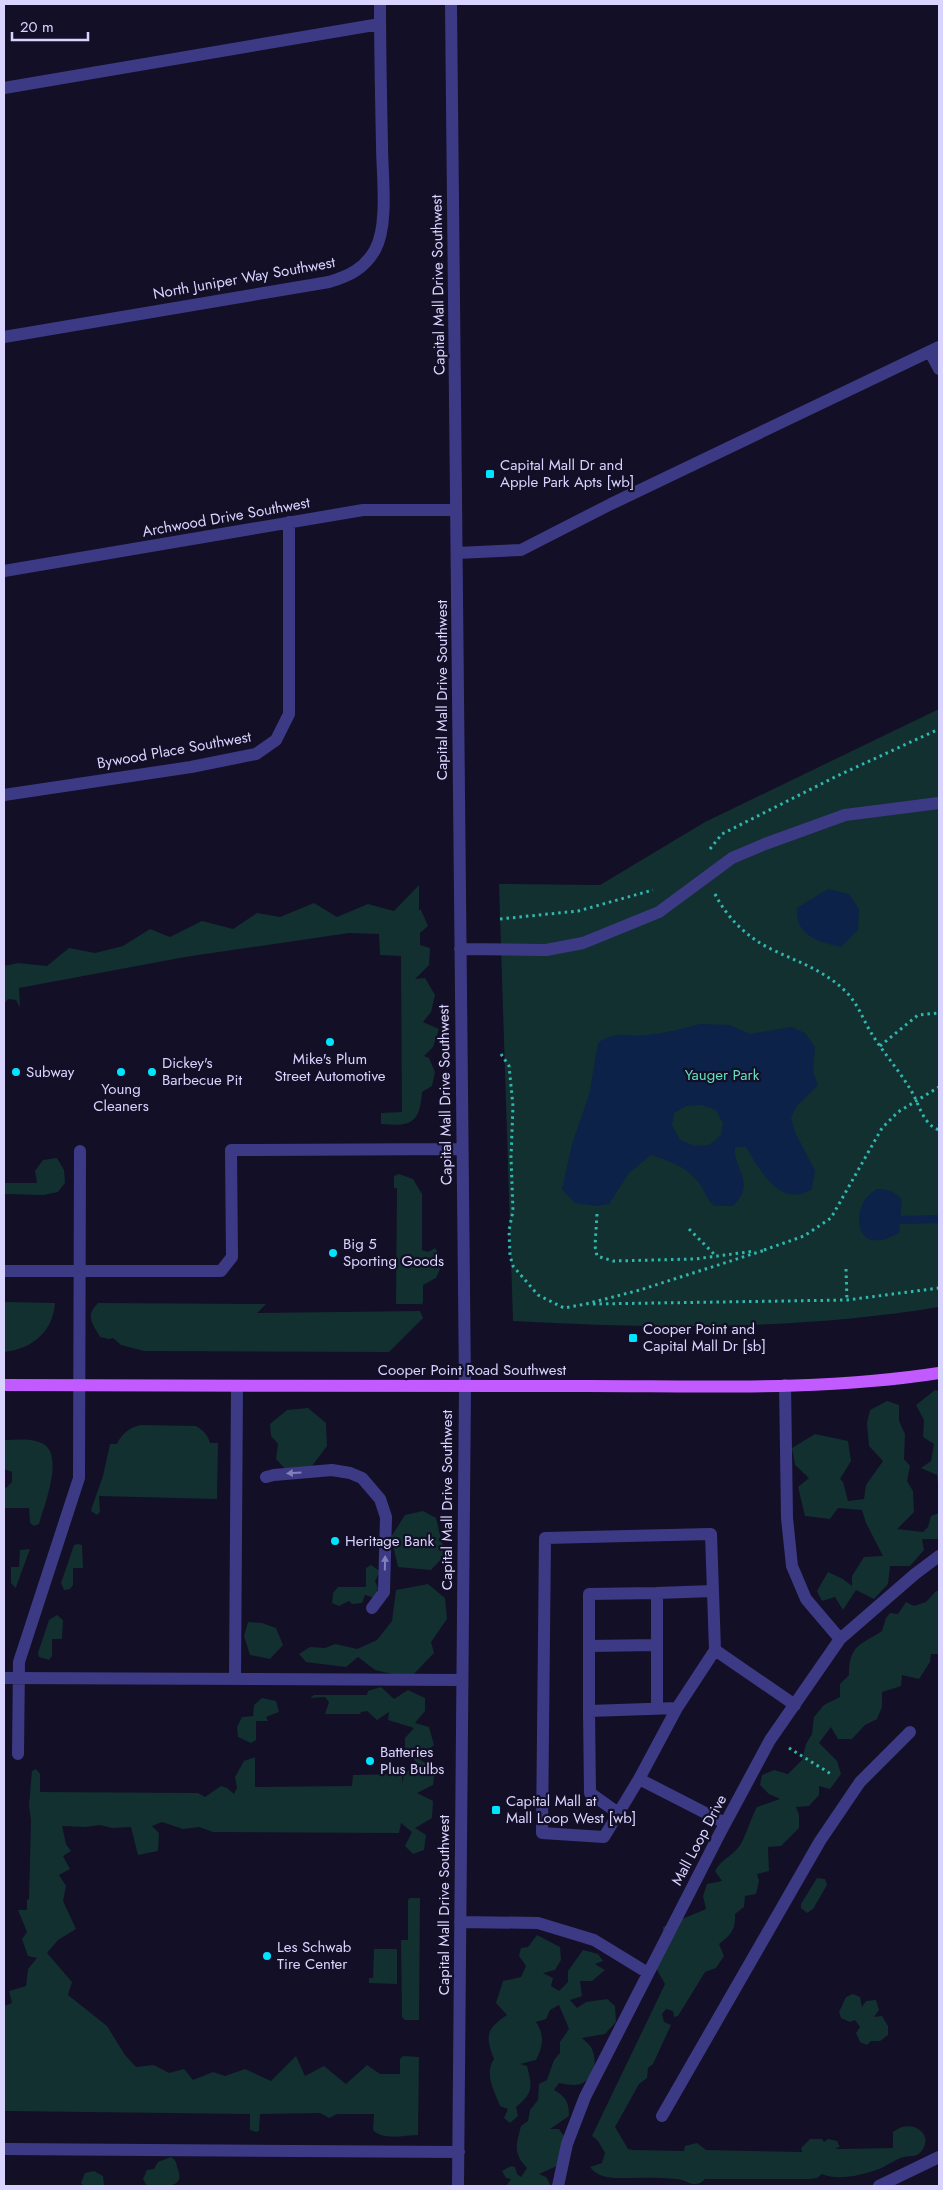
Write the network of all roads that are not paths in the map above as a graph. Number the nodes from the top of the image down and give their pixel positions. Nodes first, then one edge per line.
1 (380, 4) edge
2 (452, 4) edge
3 (380, 24) junction
4 (4, 88) edge
5 (4, 337) edge
6 (935, 350) edge
7 (939, 369) edge
8 (456, 510) junction
9 (289, 522) junction
10 (457, 553) junction
11 (4, 571) edge
12 (4, 795) edge
13 (939, 803) edge
14 (460, 949) junction
15 (462, 1149) junction
16 (80, 1151) dead end
17 (4, 1271) edge
18 (79, 1271) junction
19 (939, 1372) edge
20 (4, 1385) edge
21 (79, 1385) junction
22 (785, 1385) junction
23 (237, 1386) junction
24 (464, 1387) junction
25 (266, 1477) dead end
26 (939, 1556) edge
27 (713, 1591) junction
28 (657, 1593) junction
29 (372, 1608) dead end
30 (840, 1639) junction
31 (657, 1645) junction
32 (589, 1646) junction
33 (715, 1650) junction
34 (4, 1678) edge
35 (19, 1678) junction
36 (235, 1679) junction
37 (462, 1680) junction
38 (794, 1704) junction
39 (677, 1708) junction
40 (657, 1709) junction
41 (589, 1711) junction
42 (910, 1732) dead end
43 (18, 1754) dead end
44 (639, 1779) junction
45 (618, 1813) junction
46 (725, 1823) junction
47 (460, 1922) junction
48 (648, 1973) junction
49 (662, 2116) dead end
50 (4, 2149) edge
51 (459, 2152) junction
52 (939, 2157) edge
53 (458, 2186) edge
54 (558, 2186) edge
55 (879, 2186) edge

1 - 3 street, North Juniper Way Southwest
2 - 8 street, Capital Mall Drive Southwest
3 - 4 street
3 - 5 street, North Juniper Way Southwest
6 - 7 street
6 - 10 street
8 - 9 street, Archwood Drive Southwest
8 - 10 street, Capital Mall Drive Southwest
9 - 11 street, Archwood Drive Southwest
9 - 12 street, Bywood Place Southwest
10 - 14 street, Capital Mall Drive Southwest
13 - 14 street
14 - 15 street, Capital Mall Drive Southwest
15 - 18 street
15 - 24 street, Capital Mall Drive Southwest
16 - 18 street
17 - 18 street
18 - 21 street
19 - 22 main road, Cooper Point Road Southwest
20 - 21 main road, Cooper Point Road Southwest
21 - 23 main road, Cooper Point Road Southwest
21 - 35 street
22 - 24 main road, Cooper Point Road Southwest
22 - 30 street
23 - 24 main road, Cooper Point Road Southwest
23 - 36 street
24 - 37 street, Capital Mall Drive Southwest
29 -> 25 street
26 - 30 street, Mall Loop Drive
27 - 28 street
27 - 33 street
27 - 45 street
28 - 31 street
28 - 32 street
30 - 38 street, Mall Loop Drive
31 - 32 street
31 - 40 street
32 - 41 street
33 - 38 street
33 - 39 street
34 - 35 street
35 - 36 street
35 - 43 street
36 - 37 street
37 - 47 street, Capital Mall Drive Southwest
38 - 46 street, Mall Loop Drive
39 - 40 street
39 - 44 street
40 - 41 street
41 - 45 street
42 - 49 street
44 - 45 street
44 - 46 street
46 - 48 street, Mall Loop Drive
47 - 48 street
47 - 51 street, Capital Mall Drive Southwest
48 - 54 street, Mall Loop Drive
50 - 51 street
51 - 53 street, Capital Mall Drive Southwest
52 - 55 street

